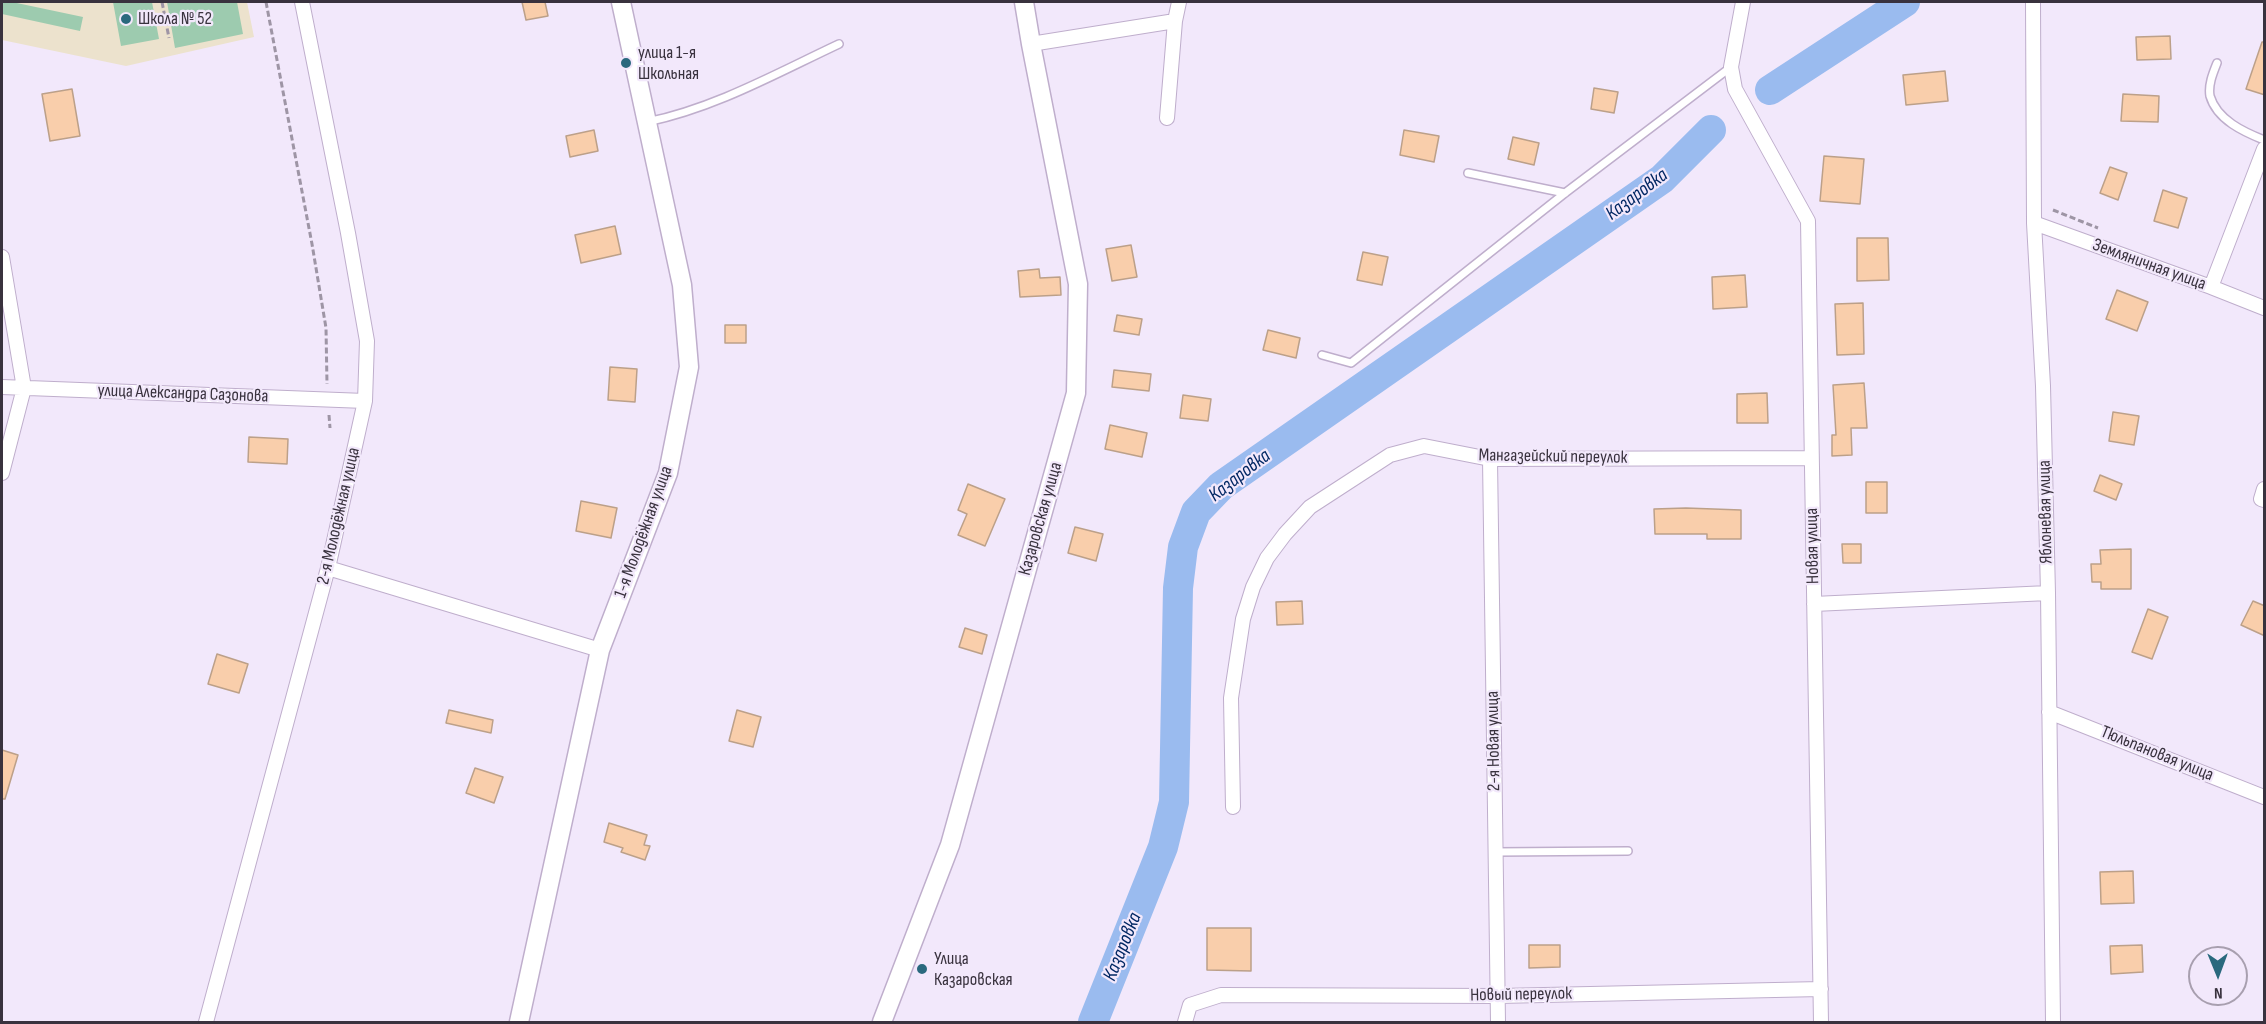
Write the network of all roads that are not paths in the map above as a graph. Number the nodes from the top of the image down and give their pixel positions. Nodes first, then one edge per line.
1 (302, 2) edge
2 (621, 2) edge
3 (1024, 2) edge
4 (1179, 2) edge
5 (1743, 2) edge
6 (2033, 2) edge
7 (1175, 21) junction
8 (839, 44) dead end
9 (1031, 44) junction
10 (2217, 63) dead end
11 (1731, 67) junction
12 (1167, 118) dead end
13 (647, 122) junction
14 (2265, 140) edge
15 (2265, 149) edge
16 (1468, 173) dead end
17 (1564, 193) junction
18 (2034, 223) junction
19 (2, 257) edge
20 (2211, 287) junction
21 (2265, 308) edge
22 (1322, 356) dead end
23 (2, 387) edge
24 (24, 388) junction
25 (365, 401) junction
26 (1811, 458) junction
27 (1490, 459) junction
28 (2, 473) edge
29 (2265, 489) edge
30 (2265, 500) edge
31 (328, 568) junction
32 (2048, 593) junction
33 (1814, 604) junction
34 (600, 650) junction
35 (2049, 712) junction
36 (2265, 797) edge
37 (1233, 807) dead end
38 (1628, 851) dead end
39 (1496, 852) junction
40 (1821, 989) junction
41 (1498, 996) junction
42 (206, 1023) edge
43 (519, 1023) edge
44 (882, 1023) edge
45 (1185, 1023) edge
46 (1498, 1023) edge
47 (1821, 1023) edge
48 (2053, 1023) edge

1 - 25 street, 2-я Молодёжная улица
2 - 13 street, 1-я Молодёжная улица
3 - 9 street, Казаровская улица
4 - 7 street
5 - 11 street
6 - 18 street, Яблоневая улица
7 - 9 street
7 - 12 street
8 - 13 lane
9 - 44 street, Казаровская улица
10 - 14 lane
11 - 17 lane
11 - 26 street, Новая улица
13 - 34 street, 1-я Молодёжная улица
15 - 20 street
16 - 17 lane
17 - 22 lane
18 - 20 street, Земляничная улица
18 - 32 street, Яблоневая улица
19 - 24 street
20 - 21 street, Земляничная улица
23 - 24 street, улица Александра Сазонова
24 - 25 street, улица Александра Сазонова
24 - 28 street
25 - 31 street, 2-я Молодёжная улица
26 - 27 street, Мангазейский переулок
26 - 33 street, Новая улица
27 - 37 street, Мангазейский переулок
27 - 39 street, 2-я Новая улица
29 - 30 street
31 - 34 street
31 - 42 street, 2-я Молодёжная улица
32 - 33 street
32 - 35 street, Яблоневая улица
33 - 40 street, Новая улица
34 - 43 street, 1-я Молодёжная улица
35 - 36 street, Тюльпановая улица
35 - 48 street, Яблоневая улица
38 - 39 lane
39 - 41 street, 2-я Новая улица
40 - 41 street, Новый переулок
40 - 47 street, Новая улица
41 - 45 street, Новый переулок
41 - 46 street, 2-я Новая улица

